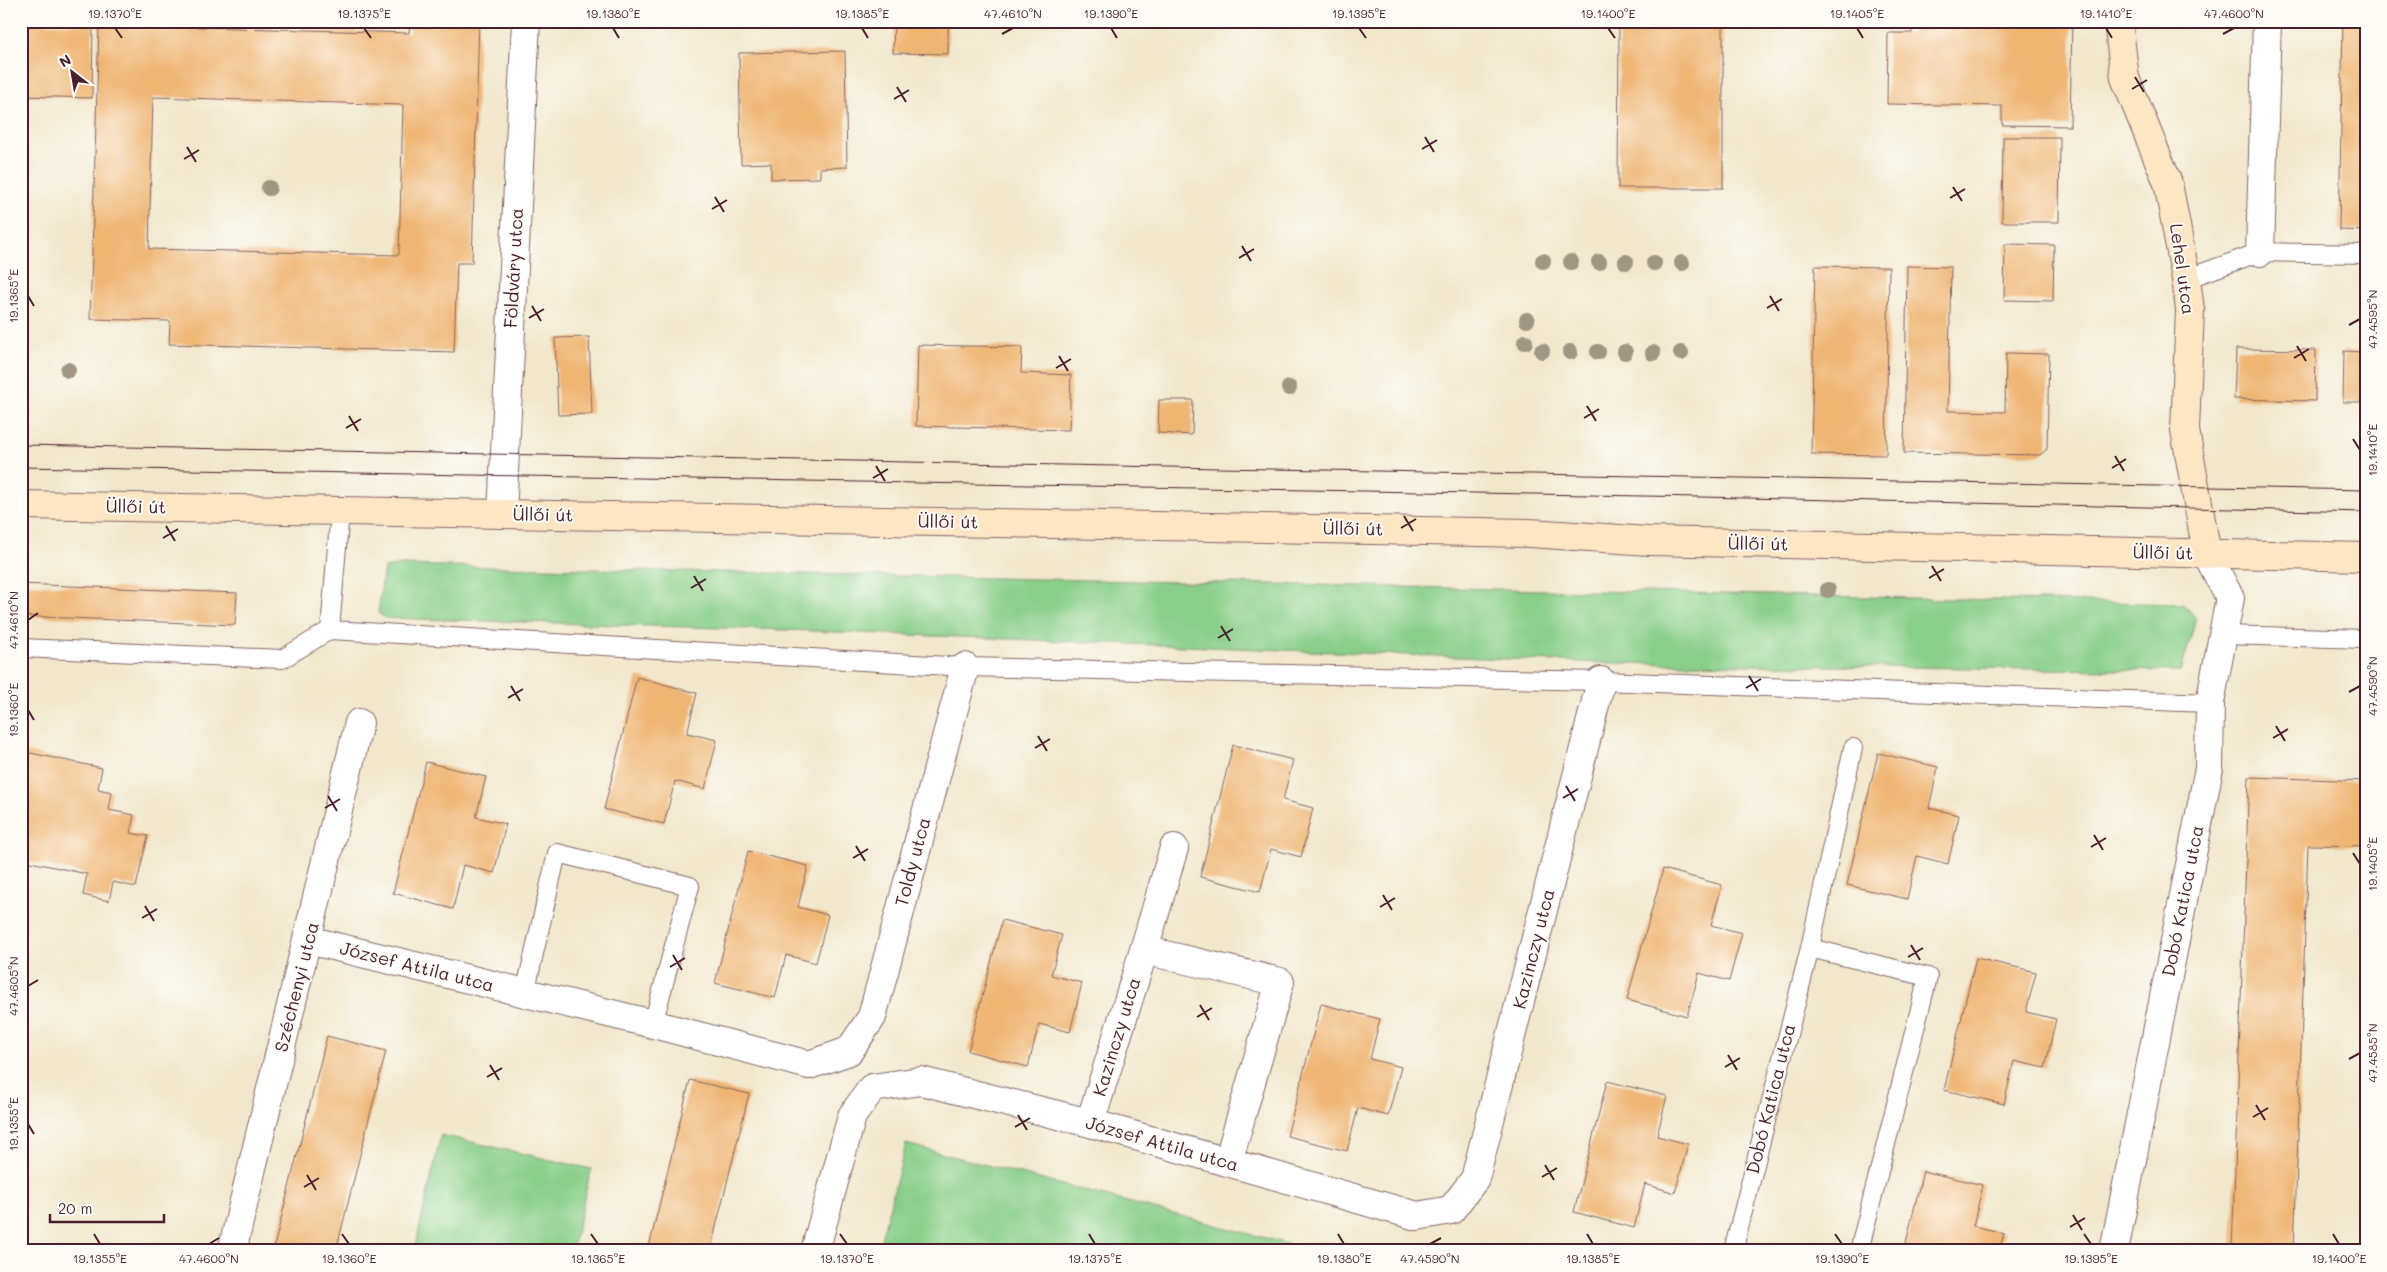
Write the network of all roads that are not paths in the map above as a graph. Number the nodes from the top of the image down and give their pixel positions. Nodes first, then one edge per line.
1 (526, 21) edge
2 (2118, 21) edge
3 (2267, 21) edge
4 (2260, 252) junction
5 (2366, 254) edge
6 (2186, 279) junction
7 (21, 505) edge
8 (340, 511) junction
9 (502, 514) junction
10 (2207, 554) junction
11 (2366, 557) edge
12 (330, 630) junction
13 (2223, 635) junction
14 (2366, 640) edge
15 (21, 648) edge
16 (965, 667) junction
17 (1602, 681) junction
18 (2210, 703) junction
19 (359, 723) dead end
20 (1853, 748) dead end
21 (1174, 848) dead end
22 (308, 940) junction
23 (1810, 948) junction
24 (1144, 950) junction
25 (525, 993) junction
26 (653, 1024) junction
27 (849, 1051) joint
28 (1090, 1124) junction
29 (1228, 1162) junction
30 (1451, 1210) joint
31 (232, 1251) edge
32 (815, 1251) edge
33 (1733, 1251) edge
34 (1859, 1251) edge
35 (2114, 1251) edge

1 - 9 street, Földváry utca
2 - 6 main road, Lehel utca
3 - 4 street
4 - 5 lane
4 - 6 lane
6 - 10 main road, Lehel utca
7 - 8 main road, Üllői út
8 - 9 main road, Üllői út
8 - 12 lane
9 - 10 main road, Üllői út
10 - 11 main road, Üllői út
10 - 13 street, Dobó Katica utca
12 - 15 lane
12 - 16 lane
13 - 14 lane
13 - 18 street, Dobó Katica utca
16 - 17 lane
16 - 27 street, Toldy utca
17 - 18 lane
17 - 30 street, Kazinczy utca
18 - 35 street, Dobó Katica utca
19 - 22 street, Széchenyi utca
20 - 23 lane, Dobó Katica utca
21 - 24 street, Kazinczy utca
22 - 25 street, József Attila utca
22 - 31 street, Széchenyi utca
23 - 33 lane, Dobó Katica utca
23 - 34 lane
24 - 28 street, Kazinczy utca
24 - 29 street
25 - 26 street, József Attila utca
25 - 26 lane
26 - 27 street, József Attila utca
28 - 29 street, József Attila utca
28 - 32 street, József Attila utca
29 - 30 street, József Attila utca

